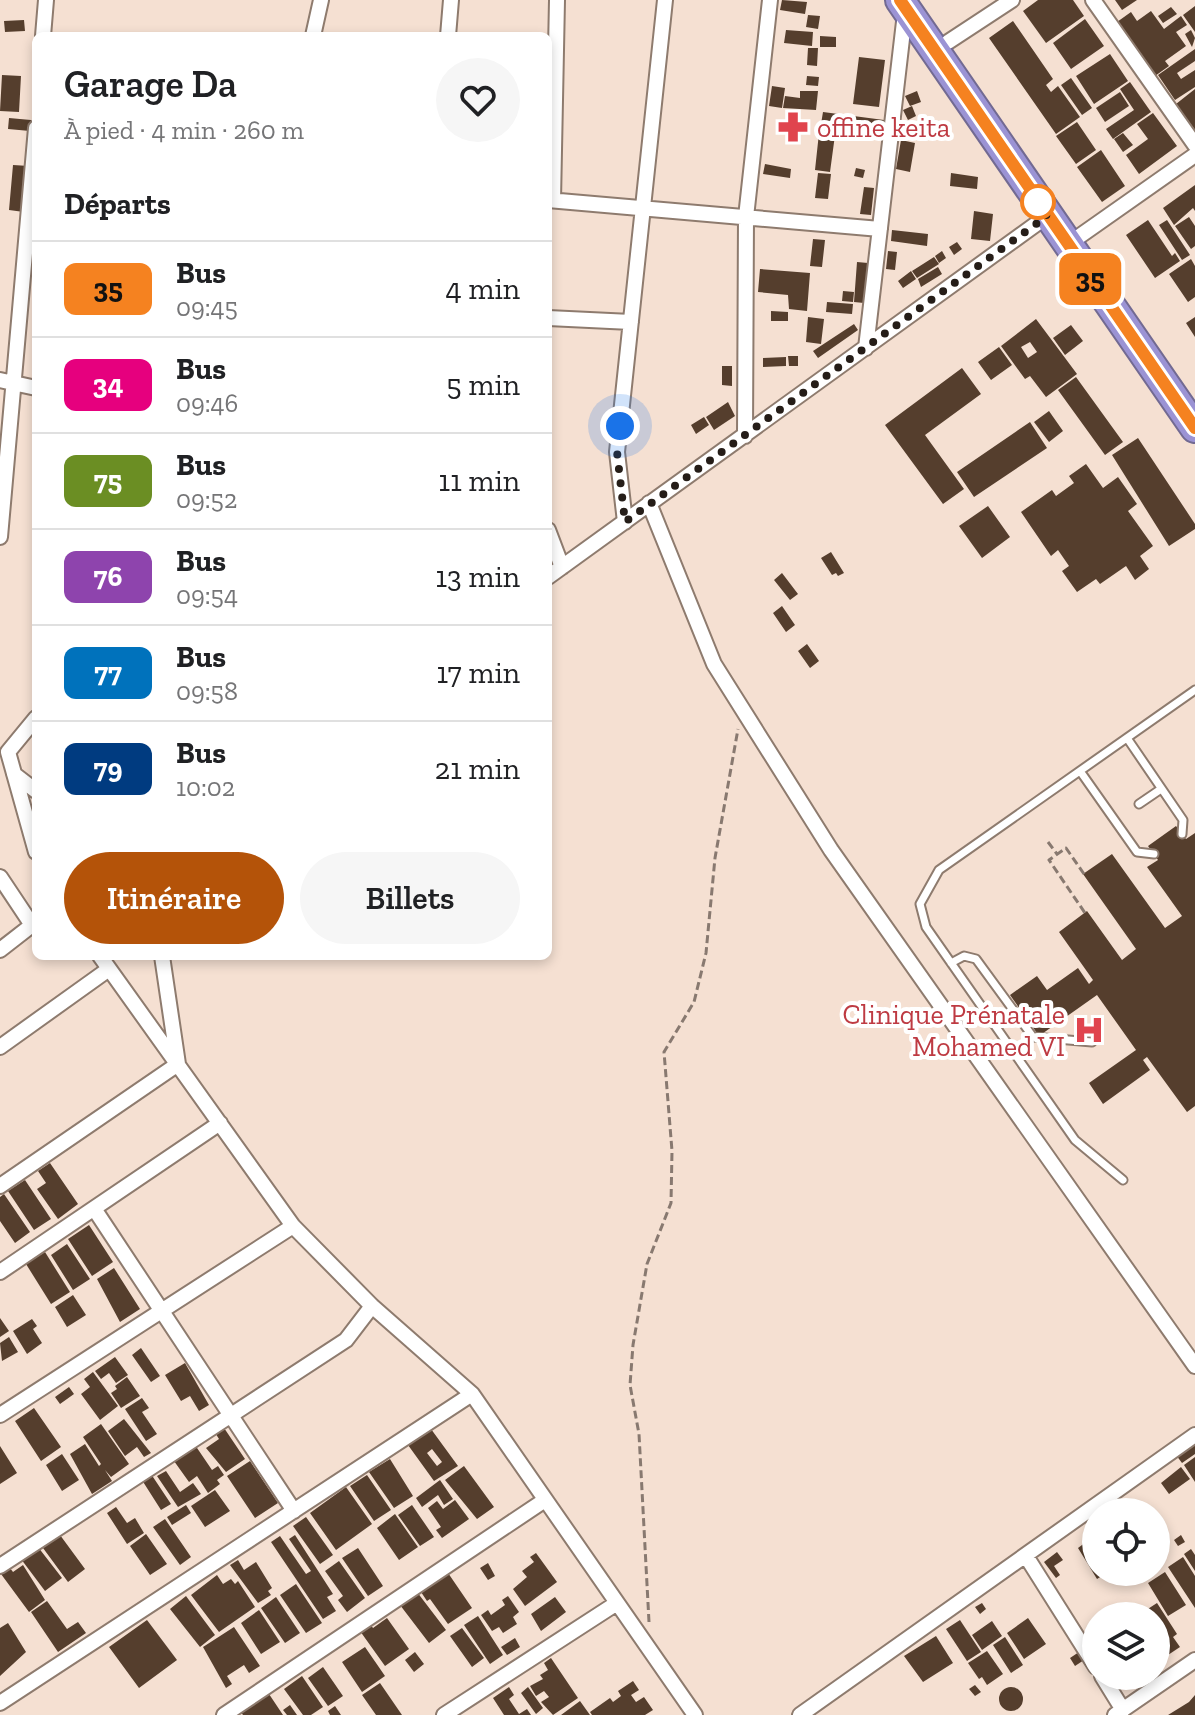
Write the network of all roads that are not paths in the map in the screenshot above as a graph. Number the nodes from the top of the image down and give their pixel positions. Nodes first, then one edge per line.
1 (46, 0) edge
2 (321, 0) edge
3 (451, 0) edge
4 (557, 0) edge
5 (665, 0) edge
6 (770, 0) edge
7 (1012, 0) edge
8 (1093, 0) edge
9 (908, 3) edge
10 (43, 32) edge
11 (314, 32) edge
12 (448, 32) edge
13 (948, 42) junction
14 (552, 143) edge
15 (1195, 145) edge
16 (1195, 155) edge
17 (552, 200) edge
18 (643, 208) junction
19 (32, 212) edge
20 (1053, 212) junction
21 (746, 217) junction
22 (880, 229) junction
23 (1073, 241) junction
24 (552, 318) edge
25 (631, 322) junction
26 (866, 348) junction
27 (0, 380) edge
28 (16, 384) junction
29 (32, 387) edge
30 (1195, 399) edge
31 (1195, 428) edge
32 (745, 436) junction
33 (649, 503) junction
34 (625, 522) junction
35 (0, 537) edge
36 (552, 541) edge
37 (562, 567) junction
38 (552, 574) edge
39 (1195, 690) edge
40 (32, 722) edge
41 (1127, 738) junction
42 (4, 749) edge
43 (1080, 771) junction
44 (14, 774) junction
45 (32, 788) edge
46 (1161, 789) junction
47 (1139, 804) dead end
48 (1182, 834) dead end
49 (32, 838) edge
50 (1154, 854) dead end
51 (0, 877) edge
52 (32, 920) edge
53 (32, 925) edge
54 (0, 950) edge
55 (103, 960) edge
56 (163, 960) edge
57 (951, 963) junction
58 (109, 969) junction
59 (1092, 1042) dead end
60 (0, 1047) edge
61 (178, 1064) junction
62 (220, 1123) junction
63 (1123, 1180) dead end
64 (0, 1186) edge
65 (95, 1210) junction
66 (293, 1226) junction
67 (0, 1272) edge
68 (372, 1306) junction
69 (162, 1312) junction
70 (1195, 1366) edge
71 (472, 1394) junction
72 (230, 1414) junction
73 (0, 1415) edge
74 (1195, 1435) edge
75 (545, 1500) junction
76 (294, 1511) junction
77 (1026, 1556) junction
78 (0, 1566) edge
79 (617, 1603) junction
80 (1082, 1645) edge
81 (1195, 1660) edge
82 (1109, 1690) edge
83 (0, 1703) edge
84 (692, 1711) edge
85 (1119, 1712) edge
86 (224, 1715) edge
87 (444, 1715) edge
88 (676, 1715) edge
89 (800, 1715) edge

1 - 10 street
2 - 11 street
3 - 12 street
4 - 14 street
5 - 18 street
6 - 21 street
7 - 13 street
8 - 15 street
9 - 13 highway
9 - 20 highway
9 - 22 street
13 - 20 highway
16 - 23 street
17 - 18 street
18 - 21 street
18 - 25 street
19 - 28 street
20 - 23 highway
20 - 26 street
21 - 22 street
21 - 32 street
22 - 26 street
23 - 30 highway
23 - 31 highway
24 - 25 street
25 - 34 street
26 - 32 street
27 - 28 street
28 - 29 street
28 - 35 street
32 - 33 street
33 - 34 street
33 - 70 street
34 - 37 street
36 - 37 street
37 - 38 street
39 - 41 lane
40 - 42 street
41 - 43 lane
41 - 46 lane
42 - 44 street
43 - 50 lane
43 - 57 lane
44 - 45 street
44 - 49 street
46 - 47 lane
46 - 48 lane
51 - 52 street
53 - 54 street
55 - 58 street
56 - 61 street
57 - 59 lane
57 - 63 lane
58 - 60 street
58 - 61 street
61 - 62 street
61 - 64 street
62 - 65 street
62 - 66 street
65 - 67 street
65 - 69 street
66 - 68 street
66 - 69 street
68 - 71 street
68 - 72 street
69 - 72 street
69 - 73 street
71 - 75 street
71 - 76 street
72 - 76 street
72 - 78 street
74 - 77 street
75 - 79 street
75 - 86 street
76 - 83 street
77 - 80 street
77 - 89 street
79 - 84 street
79 - 87 street
81 - 85 street
82 - 85 street
84 - 88 street

